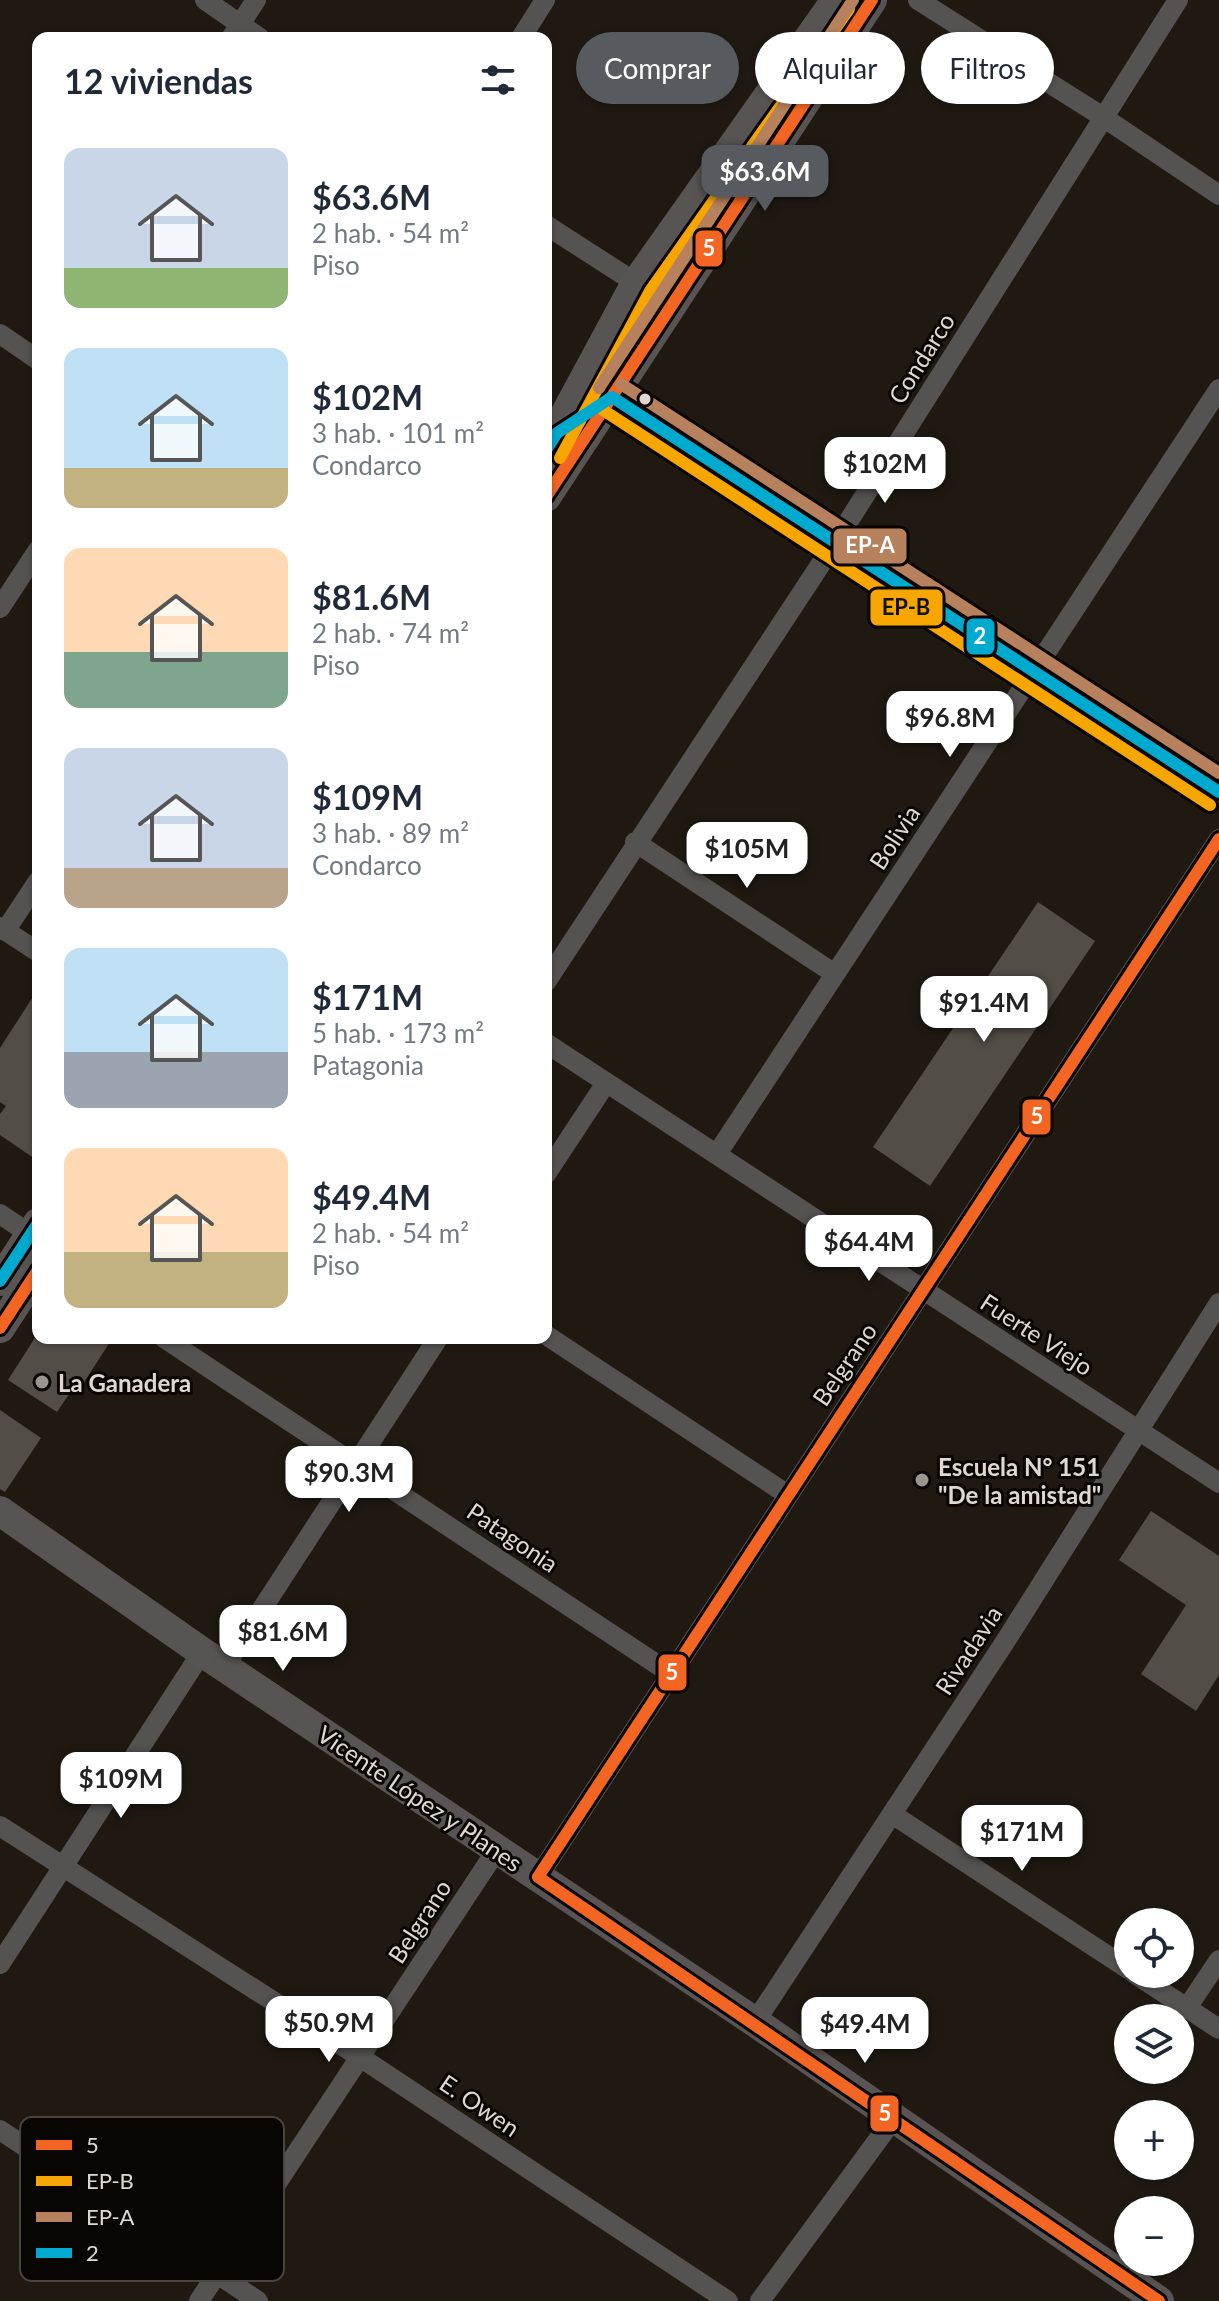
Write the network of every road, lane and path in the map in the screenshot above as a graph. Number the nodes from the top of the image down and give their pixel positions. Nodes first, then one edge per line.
1 (205, 0) edge
2 (256, 0) edge
3 (545, 0) edge
4 (836, 0) edge
5 (872, 0) edge
6 (918, 0) edge
7 (1178, 0) edge
8 (235, 31) edge
9 (525, 32) edge
10 (1103, 117) junction
11 (1219, 195) edge
12 (552, 229) edge
13 (693, 273) junction
14 (636, 283) junction
15 (0, 334) edge
16 (605, 342) junction
17 (648, 342) junction
18 (32, 348) edge
19 (1219, 389) edge
20 (612, 397) junction
21 (552, 442) edge
22 (552, 488) edge
23 (836, 541) junction
24 (32, 559) edge
25 (0, 608) edge
26 (1034, 672) junction
27 (1219, 792) edge
28 (1219, 839) edge
29 (635, 842) junction
30 (32, 889) edge
31 (3, 929) edge
32 (32, 948) edge
33 (552, 973) edge
34 (835, 974) junction
35 (552, 1047) edge
36 (606, 1083) junction
37 (717, 1154) junction
38 (552, 1165) edge
39 (0, 1214) edge
40 (32, 1228) edge
41 (32, 1232) edge
42 (32, 1279) edge
43 (0, 1281) edge
44 (922, 1292) junction
45 (1219, 1303) edge
46 (0, 1328) edge
47 (552, 1339) edge
48 (173, 1344) edge
49 (434, 1344) edge
50 (1139, 1430) junction
51 (355, 1464) junction
52 (1219, 1483) edge
53 (788, 1495) junction
54 (0, 1511) edge
55 (214, 1659) junction
56 (673, 1675) junction
57 (892, 1814) junction
58 (0, 1826) edge
59 (496, 1851) junction
60 (65, 1867) junction
61 (538, 1877) junction
62 (1114, 1960) edge
63 (1219, 1960) edge
64 (0, 1964) edge
65 (1156, 1988) edge
66 (1181, 2004) edge
67 (1190, 2004) edge
68 (1194, 2013) edge
69 (755, 2022) junction
70 (1219, 2029) edge
71 (360, 2057) junction
72 (894, 2118) junction
73 (0, 2130) edge
74 (20, 2143) edge
75 (284, 2172) edge
76 (212, 2281) edge
77 (229, 2281) edge
78 (199, 2301) edge
79 (258, 2301) edge
80 (728, 2301) edge
81 (760, 2301) edge
82 (1159, 2301) edge

1 - 8 street
2 - 8 street
3 - 9 street
4 - 14 street
5 - 13 street
6 - 10 street
7 - 10 street, Condarco
10 - 11 street
10 - 23 street, Condarco
12 - 14 street
13 - 14 street
13 - 17 street
14 - 16 street
14 - 17 street
15 - 18 street
16 - 20 street
16 - 21 street
17 - 20 street
19 - 26 street, Bolivia
20 - 21 street
20 - 22 street
20 - 23 street
23 - 26 street
23 - 29 street, Condarco
24 - 25 street
26 - 27 street
26 - 34 street, Bolivia
28 - 44 street, Belgrano
29 - 33 street, Condarco
29 - 34 street
30 - 31 street
31 - 32 street
34 - 37 street, Bolivia
35 - 36 street, Fuerte Viejo
36 - 37 street, Fuerte Viejo
36 - 38 street
37 - 44 street, Fuerte Viejo
39 - 40 street
41 - 43 street
42 - 46 street
44 - 50 street, Fuerte Viejo
44 - 53 street, Belgrano
45 - 50 street, Rivadavia
47 - 53 street
48 - 51 street, Patagonia
49 - 51 street
50 - 52 street, Fuerte Viejo
50 - 57 street, Rivadavia
51 - 55 street
51 - 56 street, Patagonia
53 - 56 street, Belgrano
54 - 55 street, Vicente López y Planes
55 - 59 street, Vicente López y Planes
55 - 60 street
56 - 61 street, Belgrano
57 - 62 street
57 - 69 street, Rivadavia
58 - 60 street, E. Owen
59 - 61 street, Vicente López y Planes
59 - 71 street, Belgrano
60 - 64 street
60 - 71 street, E. Owen
61 - 69 street, Vicente López y Planes
63 - 67 street
65 - 66 street
68 - 70 street
69 - 72 street, Vicente López y Planes
71 - 75 street, Belgrano
71 - 80 street, E. Owen
72 - 81 street
72 - 82 street, Vicente López y Planes
73 - 74 street
76 - 78 street, Belgrano
77 - 79 street

